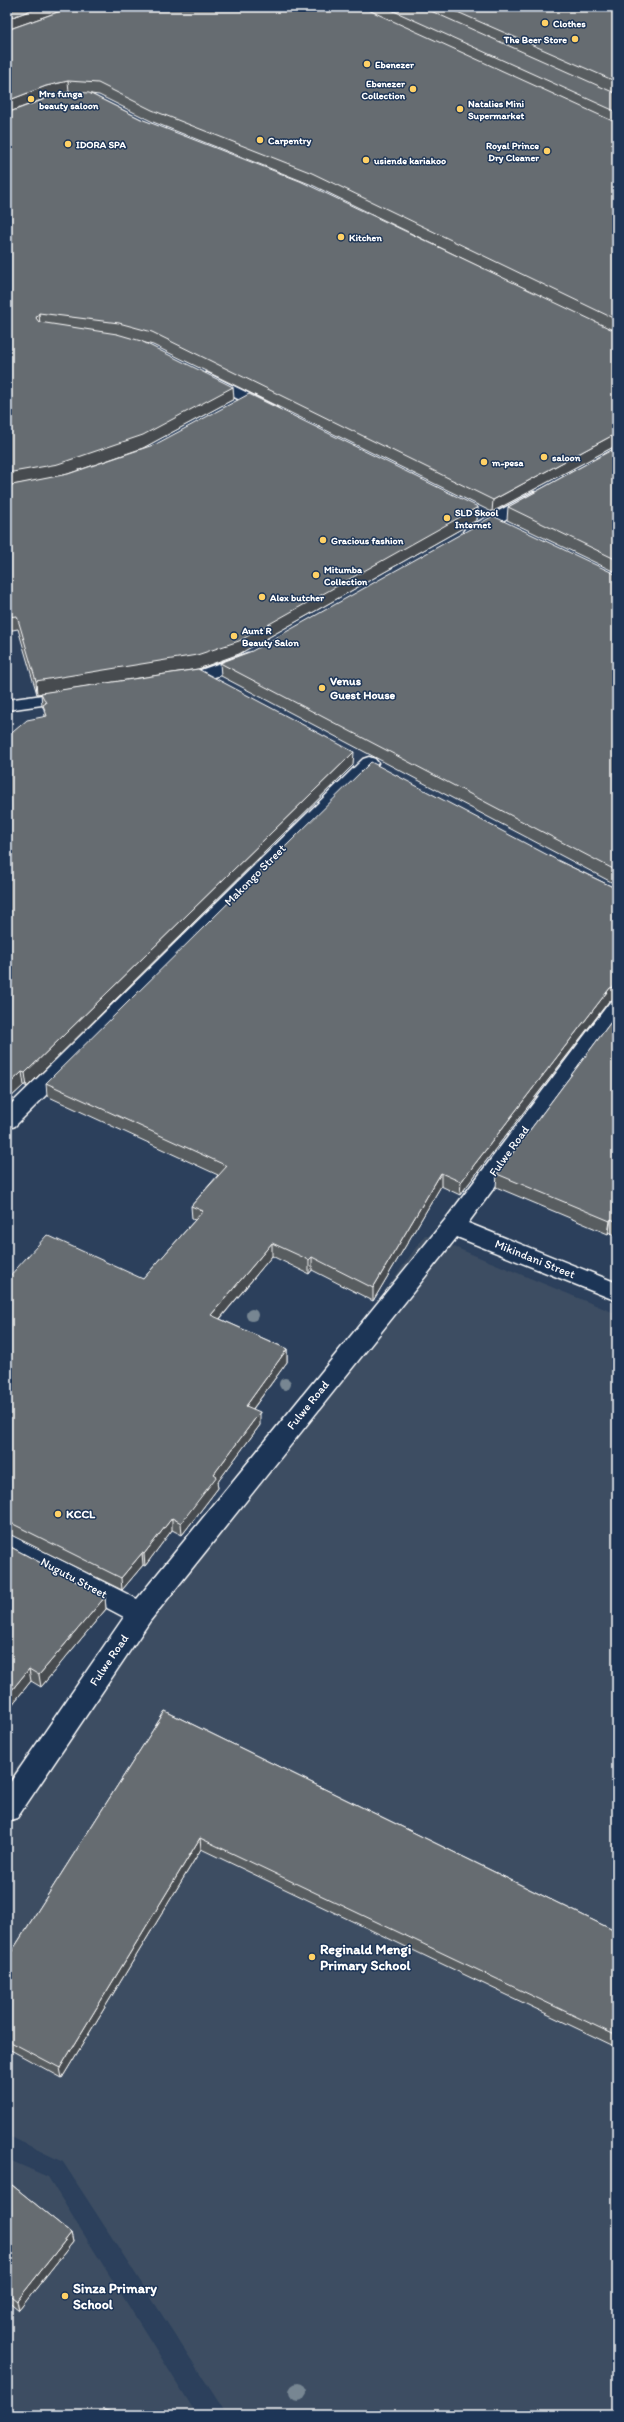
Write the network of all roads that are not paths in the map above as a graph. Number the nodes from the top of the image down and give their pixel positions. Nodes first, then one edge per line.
1 (196, 372) edge
2 (249, 399) junction
3 (231, 410) edge
4 (284, 416) edge
5 (548, 489) edge
6 (487, 516) junction
7 (514, 530) edge
8 (459, 538) edge
9 (264, 649) edge
10 (202, 675) junction
11 (157, 683) edge
12 (223, 686) edge
13 (90, 694) edge
14 (7, 705) edge
15 (369, 763) edge
16 (617, 1007) edge
17 (7, 1121) edge
18 (453, 1226) junction
19 (617, 1292) edge
20 (7, 1543) edge
21 (141, 1613) junction
22 (7, 1809) edge

1 - 2 street
2 - 3 street
2 - 4 street
5 - 6 street
6 - 7 street
6 - 8 street
9 - 10 street
10 - 11 street
10 - 12 street
13 - 14 street
15 - 17 street, Makongo Street
16 - 18 street, Fulwe Road
18 - 19 street, Mikindani Street
18 - 21 street, Fulwe Road
20 - 21 street, Nugutu Street
21 - 22 street, Fulwe Road

